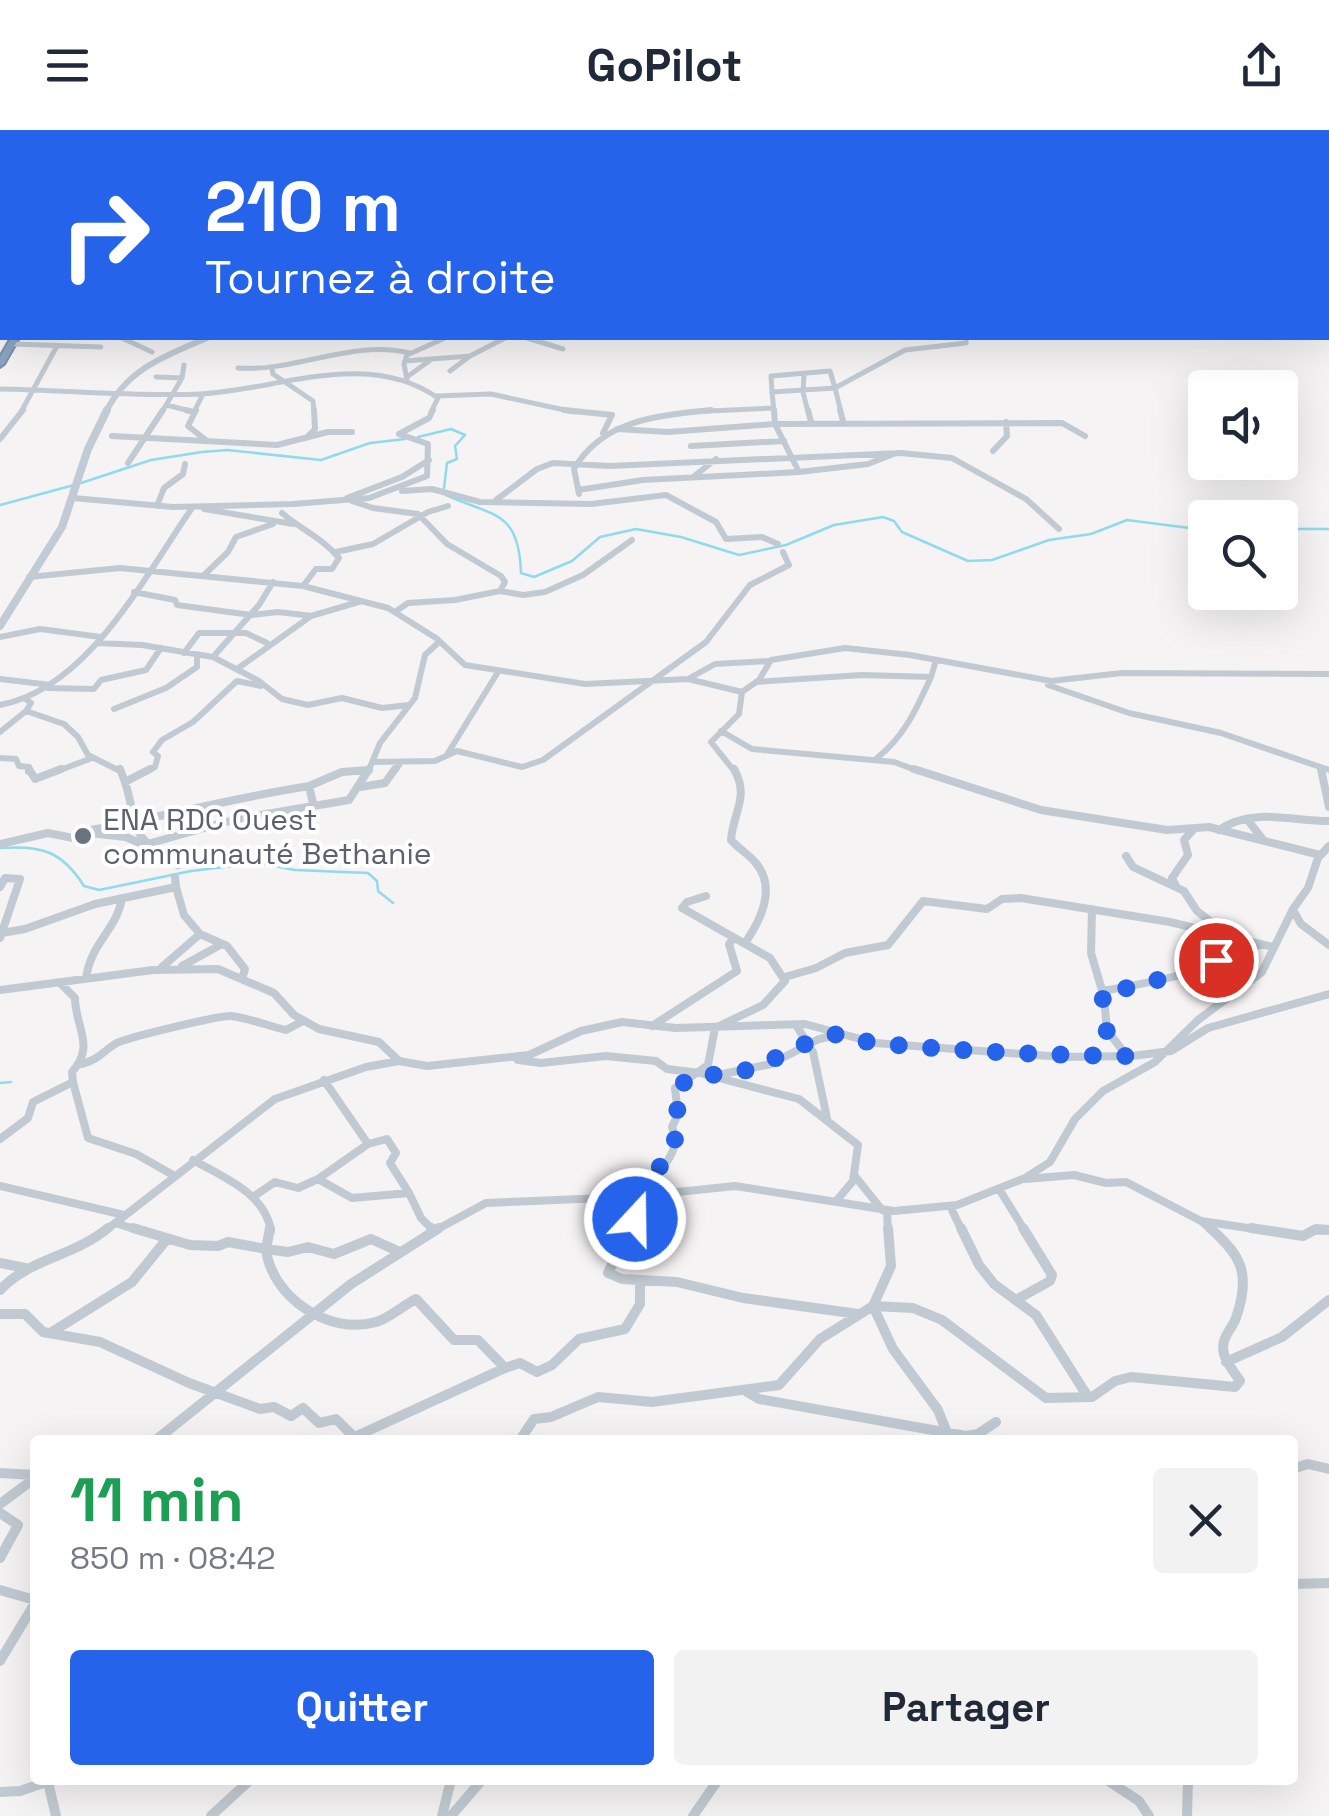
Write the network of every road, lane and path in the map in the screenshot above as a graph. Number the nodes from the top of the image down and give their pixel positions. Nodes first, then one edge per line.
1 (548, 130) edge
2 (568, 130) edge
3 (126, 340) edge
4 (202, 340) edge
5 (440, 340) edge
6 (500, 340) edge
7 (534, 340) edge
8 (966, 340) edge
9 (9, 345) edge
10 (57, 346) junction
11 (102, 347) dead end
12 (563, 348) dead end
13 (152, 352) dead end
14 (410, 353) junction
15 (470, 356) junction
16 (405, 360) junction
17 (429, 361) junction
18 (0, 364) edge
19 (184, 365) dead end
20 (238, 368) dead end
21 (272, 368) junction
22 (450, 370) dead end
23 (804, 374) junction
24 (156, 377) dead end
25 (182, 378) junction
26 (407, 378) junction
27 (288, 382) junction
28 (835, 388) junction
29 (0, 389) edge
30 (34, 389) junction
31 (804, 389) junction
32 (116, 391) junction
33 (772, 392) junction
34 (174, 393) junction
35 (202, 394) junction
36 (436, 396) junction
37 (166, 405) junction
38 (774, 408) junction
39 (192, 412) junction
40 (612, 415) junction
41 (637, 418) junction
42 (844, 421) junction
43 (811, 422) junction
44 (1006, 422) junction
45 (775, 424) junction
46 (617, 430) junction
47 (190, 431) junction
48 (684, 431) junction
49 (352, 432) dead end
50 (604, 432) junction
51 (112, 436) dead end
52 (1085, 436) dead end
53 (0, 438) edge
54 (306, 438) junction
55 (145, 440) junction
56 (784, 441) junction
57 (180, 442) junction
58 (209, 442) junction
59 (690, 446) junction
60 (896, 452) junction
61 (992, 452) dead end
62 (792, 456) junction
63 (716, 459) junction
64 (429, 460) junction
65 (697, 460) junction
66 (576, 462) junction
67 (128, 463) dead end
68 (185, 464) dead end
69 (799, 472) junction
70 (693, 478) junction
71 (676, 479) junction
72 (75, 490) junction
73 (578, 490) junction
74 (389, 492) junction
75 (666, 495) junction
76 (346, 500) junction
77 (496, 500) junction
78 (579, 503) junction
79 (157, 506) junction
80 (448, 506) dead end
81 (191, 508) junction
82 (282, 512) dead end
83 (423, 516) junction
84 (274, 524) junction
85 (293, 524) junction
86 (1060, 529) dead end
87 (632, 540) dead end
88 (778, 544) dead end
89 (336, 552) junction
90 (783, 552) dead end
91 (146, 569) junction
92 (204, 575) junction
93 (29, 577) junction
94 (273, 582) junction
95 (303, 586) junction
96 (500, 591) junction
97 (134, 592) junction
98 (368, 601) junction
99 (395, 612) junction
100 (251, 615) junction
101 (312, 616) junction
102 (0, 626) edge
103 (233, 632) junction
104 (0, 637) edge
105 (99, 640) junction
106 (439, 642) junction
107 (268, 643) junction
108 (161, 648) junction
109 (184, 653) junction
110 (197, 655) junction
111 (213, 658) junction
112 (771, 660) junction
113 (936, 660) junction
114 (241, 671) junction
115 (498, 672) junction
116 (1329, 674) edge
117 (932, 677) junction
118 (658, 678) junction
119 (0, 679) edge
120 (688, 679) junction
121 (1035, 679) junction
122 (237, 681) junction
123 (756, 682) junction
124 (49, 686) junction
125 (261, 686) junction
126 (742, 692) junction
127 (27, 700) junction
128 (0, 704) edge
129 (409, 706) junction
130 (114, 709) dead end
131 (26, 712) junction
132 (721, 731) junction
133 (0, 732) edge
134 (448, 752) junction
135 (0, 758) edge
136 (92, 758) junction
137 (876, 759) junction
138 (401, 762) junction
139 (371, 766) junction
140 (1324, 768) edge
141 (125, 782) junction
142 (309, 786) junction
143 (360, 786) junction
144 (313, 803) junction
145 (1329, 807) edge
146 (1247, 819) junction
147 (1329, 821) edge
148 (134, 824) junction
149 (1196, 827) junction
150 (1220, 830) junction
151 (89, 832) junction
152 (1264, 841) junction
153 (0, 844) edge
154 (144, 845) junction
155 (1329, 846) edge
156 (1320, 855) junction
157 (1126, 856) dead end
158 (178, 865) dead end
159 (1176, 886) junction
160 (0, 887) edge
161 (706, 896) dead end
162 (122, 898) junction
163 (1092, 908) junction
164 (1293, 910) junction
165 (200, 934) junction
166 (1223, 934) junction
167 (1, 935) edge
168 (734, 938) junction
169 (222, 944) junction
170 (745, 944) junction
171 (1260, 944) junction
172 (1329, 945) edge
173 (1273, 947) junction
174 (1242, 955) junction
175 (174, 968) junction
176 (153, 970) junction
177 (785, 977) junction
178 (242, 979) junction
179 (86, 980) junction
180 (62, 984) junction
181 (0, 990) edge
182 (1102, 991) junction
183 (1329, 994) edge
184 (303, 1021) junction
185 (721, 1024) junction
186 (794, 1024) junction
187 (650, 1026) junction
188 (845, 1033) junction
189 (810, 1044) junction
190 (1166, 1052) junction
191 (1126, 1056) junction
192 (507, 1058) junction
193 (400, 1061) junction
194 (82, 1064) junction
195 (700, 1073) junction
196 (714, 1076) junction
197 (324, 1080) junction
198 (73, 1082) junction
199 (827, 1118) junction
200 (0, 1139) edge
201 (368, 1144) junction
202 (193, 1160) junction
203 (854, 1174) junction
204 (174, 1175) junction
205 (318, 1179) junction
206 (1022, 1180) junction
207 (0, 1186) edge
208 (999, 1190) junction
209 (408, 1193) junction
210 (253, 1197) junction
211 (630, 1198) junction
212 (838, 1200) junction
213 (950, 1206) junction
214 (884, 1211) junction
215 (124, 1215) junction
216 (1202, 1221) junction
217 (115, 1223) junction
218 (1329, 1230) edge
219 (434, 1231) junction
220 (167, 1239) junction
221 (266, 1249) junction
222 (400, 1252) junction
223 (0, 1264) edge
224 (27, 1268) junction
225 (640, 1282) junction
226 (0, 1290) edge
227 (1016, 1300) junction
228 (1329, 1300) edge
229 (872, 1306) junction
230 (316, 1312) junction
231 (0, 1314) edge
232 (858, 1314) junction
233 (49, 1333) junction
234 (1226, 1362) junction
235 (505, 1368) junction
236 (743, 1390) junction
237 (215, 1393) junction
238 (1088, 1398) junction
239 (996, 1422) dead end
240 (162, 1435) edge
241 (349, 1435) edge
242 (358, 1435) edge
243 (524, 1435) edge
244 (944, 1435) edge
245 (949, 1435) edge
246 (971, 1435) edge
247 (1298, 1468) edge
248 (1329, 1468) edge
249 (0, 1473) edge
250 (14, 1474) junction
251 (30, 1476) edge
252 (0, 1481) edge
253 (30, 1481) edge
254 (0, 1504) edge
255 (0, 1513) edge
256 (0, 1558) edge
257 (1329, 1582) edge
258 (1298, 1584) edge
259 (0, 1590) edge
260 (30, 1600) edge
261 (30, 1610) edge
262 (0, 1660) edge
263 (38, 1785) edge
264 (51, 1785) edge
265 (245, 1785) edge
266 (450, 1785) edge
267 (478, 1785) edge
268 (715, 1785) edge
269 (1114, 1785) edge
270 (1188, 1785) edge
271 (0, 1792) edge
272 (56, 1816) edge
273 (211, 1816) edge
274 (442, 1816) edge
275 (451, 1816) edge
276 (693, 1816) edge
277 (1149, 1816) edge
278 (1188, 1816) edge

1 - 2 street
3 - 13 street
4 - 32 main road
5 - 14 street
6 - 15 street
7 - 12 street
8 - 28 street
9 - 10 street
9 - 18 highway
10 - 11 street
10 - 30 street
14 - 16 street
14 - 21 street
15 - 17 street
15 - 22 street
16 - 17 street
16 - 26 street
17 - 26 street
19 - 25 street
20 - 21 street
21 - 27 street
23 - 28 street
23 - 31 street
23 - 33 street
24 - 25 street
25 - 34 street
26 - 27 street
26 - 36 street
27 - 35 street
27 - 54 street
28 - 31 street
28 - 42 street
29 - 30 street
30 - 32 street
30 - 53 street
31 - 33 street
31 - 43 street
32 - 34 street
32 - 72 main road
33 - 38 street
34 - 35 street
34 - 37 street
35 - 39 street
36 - 40 street
36 - 64 street
37 - 39 street
37 - 55 street
38 - 41 street
38 - 45 street
39 - 47 street
40 - 41 street
40 - 50 street
41 - 46 street
42 - 43 street
42 - 44 street
43 - 45 street
44 - 52 street
44 - 61 street
45 - 48 street
45 - 56 street
46 - 48 street
46 - 50 street
47 - 57 street
47 - 58 street
48 - 59 street
49 - 54 street
50 - 66 street
51 - 55 street
54 - 58 street
55 - 57 street
55 - 67 street
56 - 59 street
56 - 62 street
57 - 58 street
59 - 65 street
60 - 62 street
60 - 69 street
60 - 86 street
62 - 63 street
62 - 69 street
63 - 65 street
63 - 70 street
64 - 74 street
64 - 76 street
65 - 66 street
66 - 73 street
66 - 77 street
68 - 79 street
69 - 70 street
70 - 71 street
71 - 73 street
71 - 75 street
72 - 79 street
72 - 93 main road
73 - 78 street
74 - 76 street
74 - 77 street
75 - 78 street
75 - 88 street
76 - 81 street
76 - 83 street
77 - 78 street
79 - 81 street
80 - 83 street
81 - 84 street
81 - 91 street
82 - 85 street
83 - 89 street
83 - 96 street
84 - 85 street
84 - 92 street
85 - 89 street
87 - 96 street
89 - 95 street
90 - 118 street
91 - 92 street
91 - 93 street
91 - 97 street
92 - 94 street
93 - 102 main road
94 - 95 street
94 - 100 street
95 - 98 street
96 - 99 street
97 - 100 street
97 - 105 street
98 - 99 street
98 - 101 street
99 - 106 street
100 - 101 street
100 - 103 street
101 - 107 street
103 - 107 street
103 - 109 street
103 - 111 street
104 - 105 street
105 - 108 street
105 - 124 street
106 - 115 street
106 - 129 street
107 - 114 street
108 - 109 street
108 - 124 street
109 - 110 street
110 - 111 street
110 - 130 street
111 - 114 street
112 - 113 street
112 - 120 street
112 - 123 street
113 - 117 street
113 - 121 street
114 - 122 street
114 - 125 street
115 - 118 street
115 - 134 street
116 - 121 street
117 - 123 street
117 - 137 street
118 - 120 street
118 - 134 street
119 - 124 street
120 - 126 street
121 - 140 street
122 - 125 street
122 - 141 street
123 - 126 street
124 - 127 street
125 - 129 street
126 - 132 street
127 - 128 street
127 - 131 street
129 - 139 street
131 - 133 street
131 - 136 street
132 - 137 street
132 - 170 street
134 - 138 street
135 - 136 street
136 - 141 street
137 - 149 street
138 - 139 street
138 - 143 street
139 - 142 street
139 - 143 street
140 - 145 street
141 - 148 street
142 - 144 street
142 - 148 street
143 - 144 street
144 - 154 street
146 - 147 street
146 - 150 street
146 - 152 street
148 - 151 street
148 - 154 street
149 - 150 street
149 - 159 street
150 - 152 street
151 - 153 street
151 - 154 street
152 - 156 street
154 - 158 street
155 - 156 street
156 - 164 street
157 - 159 street
159 - 166 street
160 - 167 street
161 - 168 street
162 - 165 street
162 - 167 street
162 - 179 street
163 - 166 street
163 - 177 street
163 - 182 street
164 - 172 street
164 - 173 street
165 - 169 street
165 - 176 street
166 - 171 street
166 - 174 street
168 - 170 street
168 - 187 street
169 - 175 street
169 - 178 street
170 - 177 street
171 - 173 street
171 - 174 street
173 - 190 street
174 - 182 street
175 - 176 street
175 - 178 street
176 - 179 street
177 - 185 street
178 - 184 street
179 - 180 street
180 - 181 street
180 - 194 street
182 - 191 street
183 - 190 street
184 - 193 street
184 - 194 street
185 - 186 street
185 - 187 street
185 - 195 street
186 - 188 street
186 - 189 street
187 - 192 street
188 - 189 street
188 - 191 street
189 - 196 street
189 - 199 street
190 - 191 street
190 - 206 street
192 - 193 street
192 - 195 street
193 - 197 street
194 - 198 street
195 - 196 street
195 - 211 street
196 - 199 street
197 - 201 street
197 - 202 street
198 - 200 street
198 - 204 street
199 - 203 street
201 - 205 street
201 - 209 street
202 - 204 street
202 - 210 street
203 - 212 street
203 - 214 street
204 - 215 street
205 - 209 street
205 - 210 street
206 - 208 street
206 - 216 street
207 - 215 street
208 - 213 street
208 - 227 street
209 - 219 street
210 - 221 street
211 - 212 street
211 - 219 street
211 - 225 street
212 - 214 street
213 - 214 street
213 - 227 street
214 - 229 street
215 - 217 street
216 - 218 street
216 - 234 street
217 - 220 street
217 - 224 street
219 - 222 street
220 - 221 street
220 - 233 street
221 - 222 street
221 - 230 street
222 - 230 street
223 - 224 street
224 - 226 street
225 - 232 street
225 - 235 street
227 - 238 street
228 - 234 street
229 - 232 street
229 - 238 street
229 - 245 street
230 - 235 street
230 - 237 street
231 - 233 street
232 - 236 street
233 - 237 street
234 - 238 street
235 - 242 street
236 - 243 street
236 - 244 street
237 - 240 street
237 - 241 street
239 - 246 street
247 - 248 street
249 - 250 street
250 - 251 street
250 - 252 street
253 - 254 street
255 - 256 street
257 - 258 street
259 - 260 street
261 - 262 street
263 - 271 street
264 - 272 street
265 - 273 street
266 - 274 street
267 - 275 street
268 - 276 street
269 - 277 street
270 - 278 street

